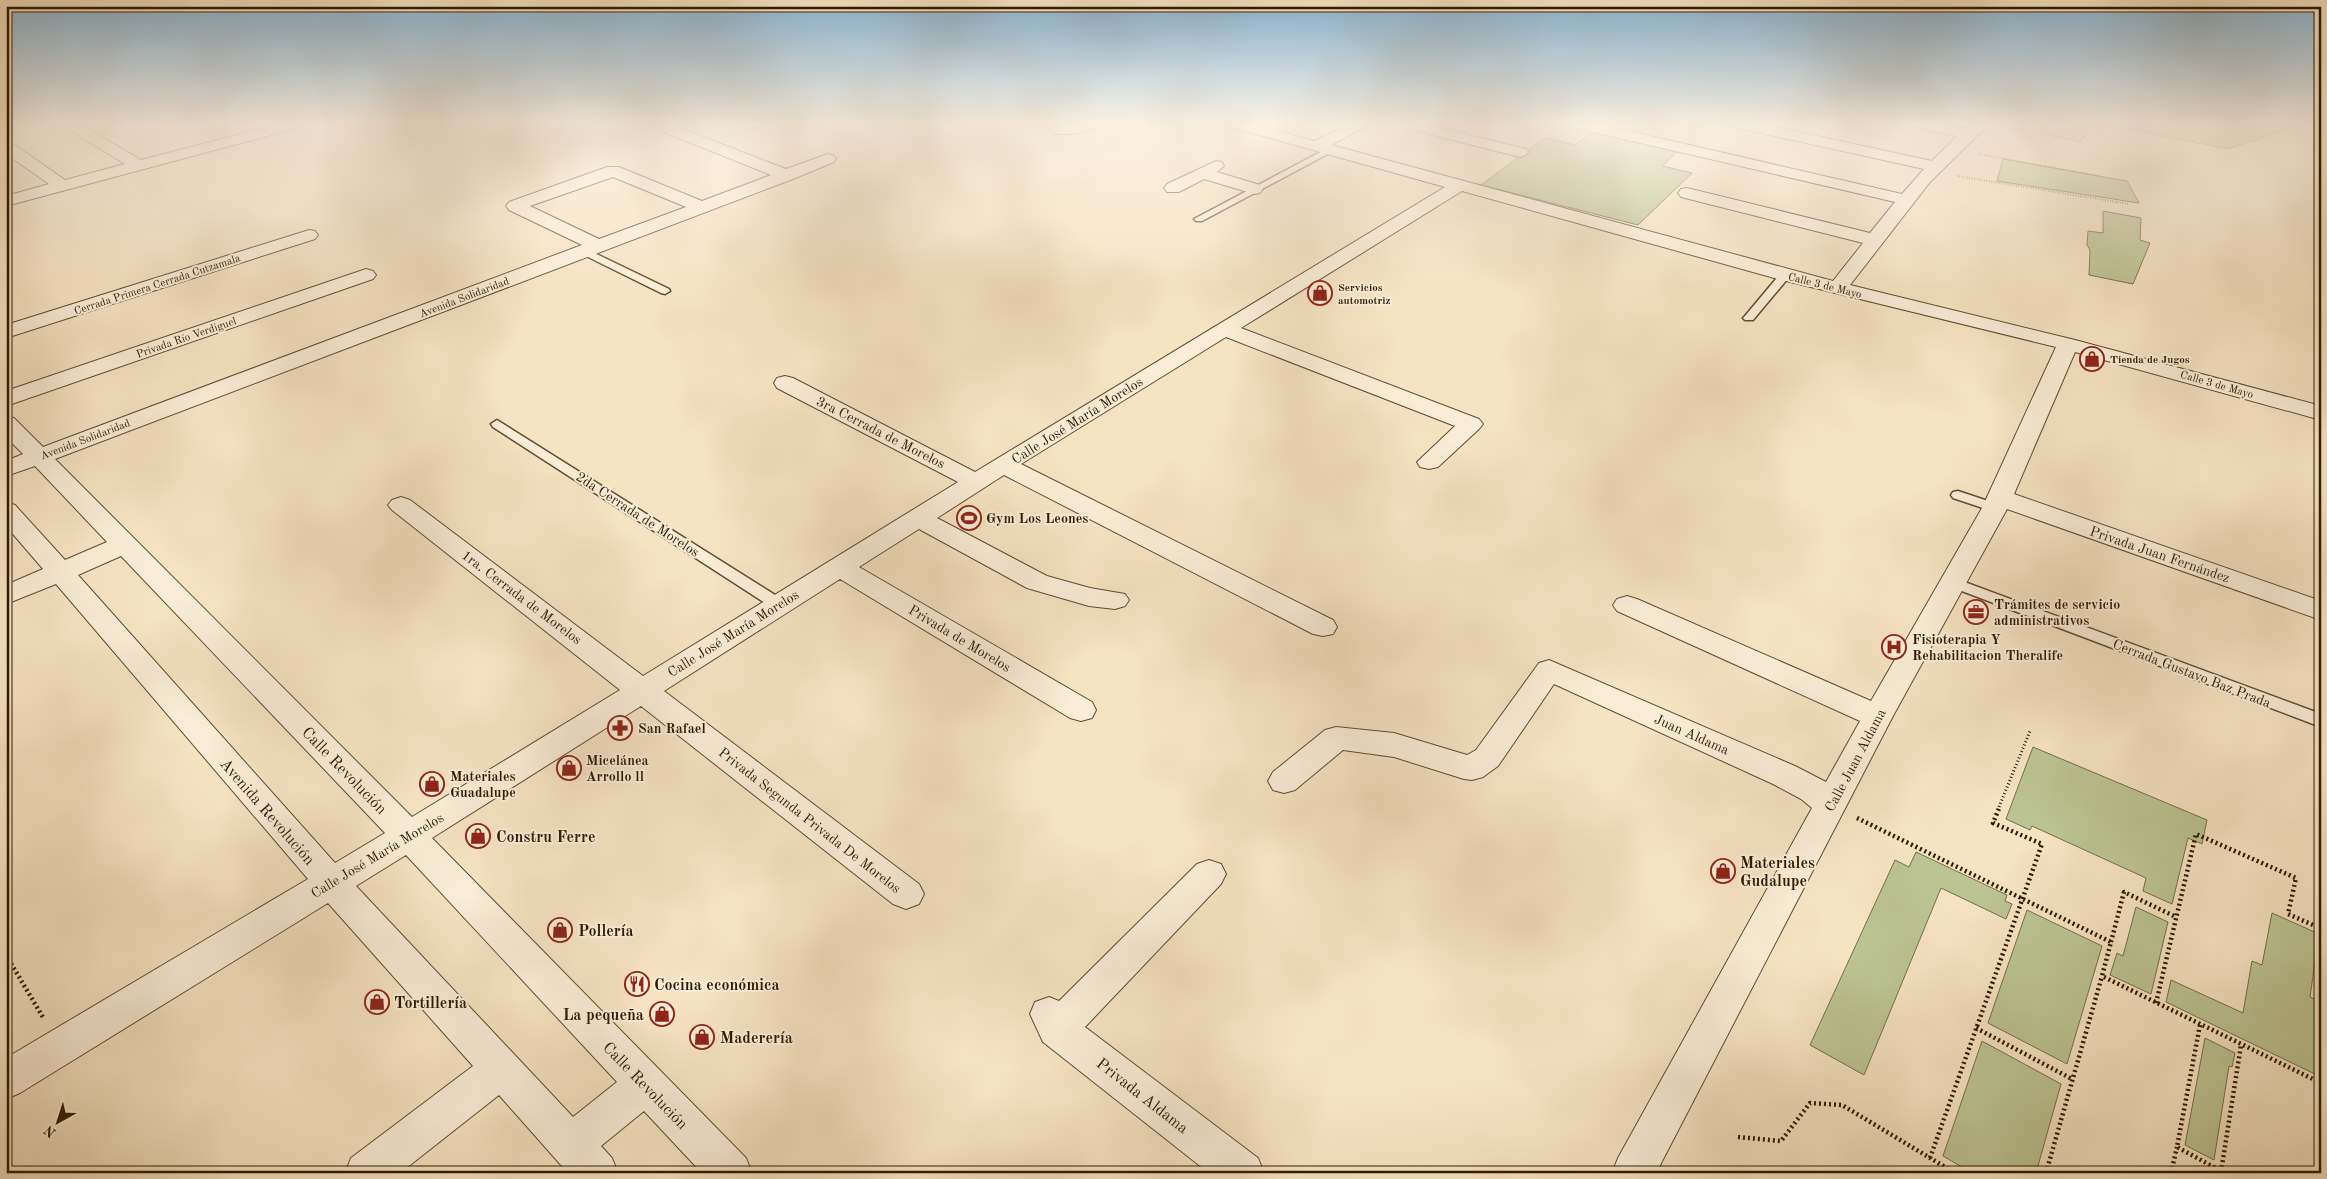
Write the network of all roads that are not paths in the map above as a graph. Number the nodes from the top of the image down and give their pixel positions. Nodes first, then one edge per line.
1 (51, 178) edge
2 (93, 178) edge
3 (594, 178) edge
4 (632, 178) edge
5 (776, 178) edge
6 (1192, 178) edge
7 (1229, 178) edge
8 (1273, 178) edge
9 (1434, 178) edge
10 (1813, 178) edge
11 (1926, 178) edge
12 (1460, 185) junction
13 (62, 186) junction
14 (1173, 188) dead end
15 (1254, 189) junction
16 (1687, 193) dead end
17 (1907, 200) junction
18 (6, 201) edge
19 (702, 206) junction
20 (1199, 219) dead end
21 (309, 235) dead end
22 (1875, 240) junction
23 (591, 249) junction
24 (366, 275) dead end
25 (1784, 275) junction
26 (1838, 288) junction
27 (665, 291) dead end
28 (1749, 318) dead end
29 (1224, 329) junction
30 (6, 332) edge
31 (2068, 344) junction
32 (785, 383) dead end
33 (6, 399) edge
34 (2321, 413) edge
35 (6, 423) edge
36 (497, 424) dead end
37 (40, 456) junction
38 (1429, 462) dead end
39 (1003, 465) junction
40 (6, 469) edge
41 (977, 482) junction
42 (1958, 495) dead end
43 (1997, 502) junction
44 (401, 505) dead end
45 (6, 510) edge
46 (918, 518) junction
47 (124, 545) junction
48 (839, 567) junction
49 (59, 572) junction
50 (1951, 582) junction
51 (6, 595) edge
52 (1115, 600) dead end
53 (778, 604) junction
54 (1628, 605) dead end
55 (2321, 611) edge
56 (1323, 627) dead end
57 (644, 690) junction
58 (1081, 710) dead end
59 (1878, 716) junction
60 (2321, 721) edge
61 (1284, 781) dead end
62 (1830, 806) junction
63 (409, 836) junction
64 (1209, 874) dead end
65 (331, 882) junction
66 (906, 894) dead end
67 (502, 1068) junction
68 (6, 1080) edge
69 (644, 1084) junction
70 (585, 1158) edge
71 (366, 1173) edge
72 (731, 1173) edge
73 (1243, 1173) edge
74 (1633, 1173) edge

1 - 13 street
2 - 13 street
3 - 23 street
4 - 19 street
5 - 19 street, Avenida Solidaridad
6 - 14 street
7 - 15 street
8 - 15 lane
9 - 12 street, Calle 3 de Mayo
10 - 17 street
11 - 17 street
12 - 25 street, Calle 3 de Mayo
12 - 29 street, Calle José María Morelos
13 - 18 street
15 - 20 lane
16 - 22 street
17 - 22 street
19 - 23 street, Avenida Solidaridad
21 - 30 street, Cerrada Primera Cerrada Cutzamala
22 - 26 street
23 - 27 lane
23 - 37 street, Avenida Solidaridad
24 - 33 street, Privada Río Verdiguel
25 - 26 street, Calle 3 de Mayo
25 - 28 lane
26 - 31 street, Calle 3 de Mayo
29 - 38 street
29 - 39 street, Calle José María Morelos
31 - 34 street, Calle 3 de Mayo
31 - 43 street, Calle Juan Aldama
32 - 41 street, 3ra Cerrada de Morelos
35 - 37 street, Calle Revolución
36 - 53 lane, 2da Cerrada de Morelos
37 - 40 street, Avenida Solidaridad
37 - 47 street, Calle Revolución
39 - 41 street, Calle José María Morelos
39 - 56 street
41 - 46 street, Calle José María Morelos
42 - 43 lane
43 - 50 street, Calle Juan Aldama
43 - 55 street, Privada Juan Fernández
44 - 57 street, 1ra. Cerrada de Morelos
45 - 49 street, Avenida Revolución
46 - 48 street, Calle José María Morelos
46 - 52 street
47 - 49 street
47 - 63 street, Calle Revolución
48 - 53 street, Calle José María Morelos
48 - 58 street, Privada de Morelos
49 - 51 street
49 - 65 street, Avenida Revolución
50 - 59 street, Calle Juan Aldama
50 - 60 lane, Cerrada Gustavo Baz Prada
53 - 57 street, Calle José María Morelos
54 - 59 street
57 - 63 street, Calle José María Morelos
57 - 66 street, Privada Segunda Privada De Morelos
59 - 62 street, Calle Juan Aldama
61 - 62 street, Juan Aldama
62 - 74 street, Calle Juan Aldama
63 - 65 street, Calle José María Morelos
63 - 69 street, Calle Revolución
64 - 73 street, Privada Aldama
65 - 67 street, Avenida Revolución
65 - 68 street, Calle José María Morelos
67 - 70 street, Avenida Revolución
67 - 71 street
69 - 70 street
69 - 72 street, Calle Revolución

